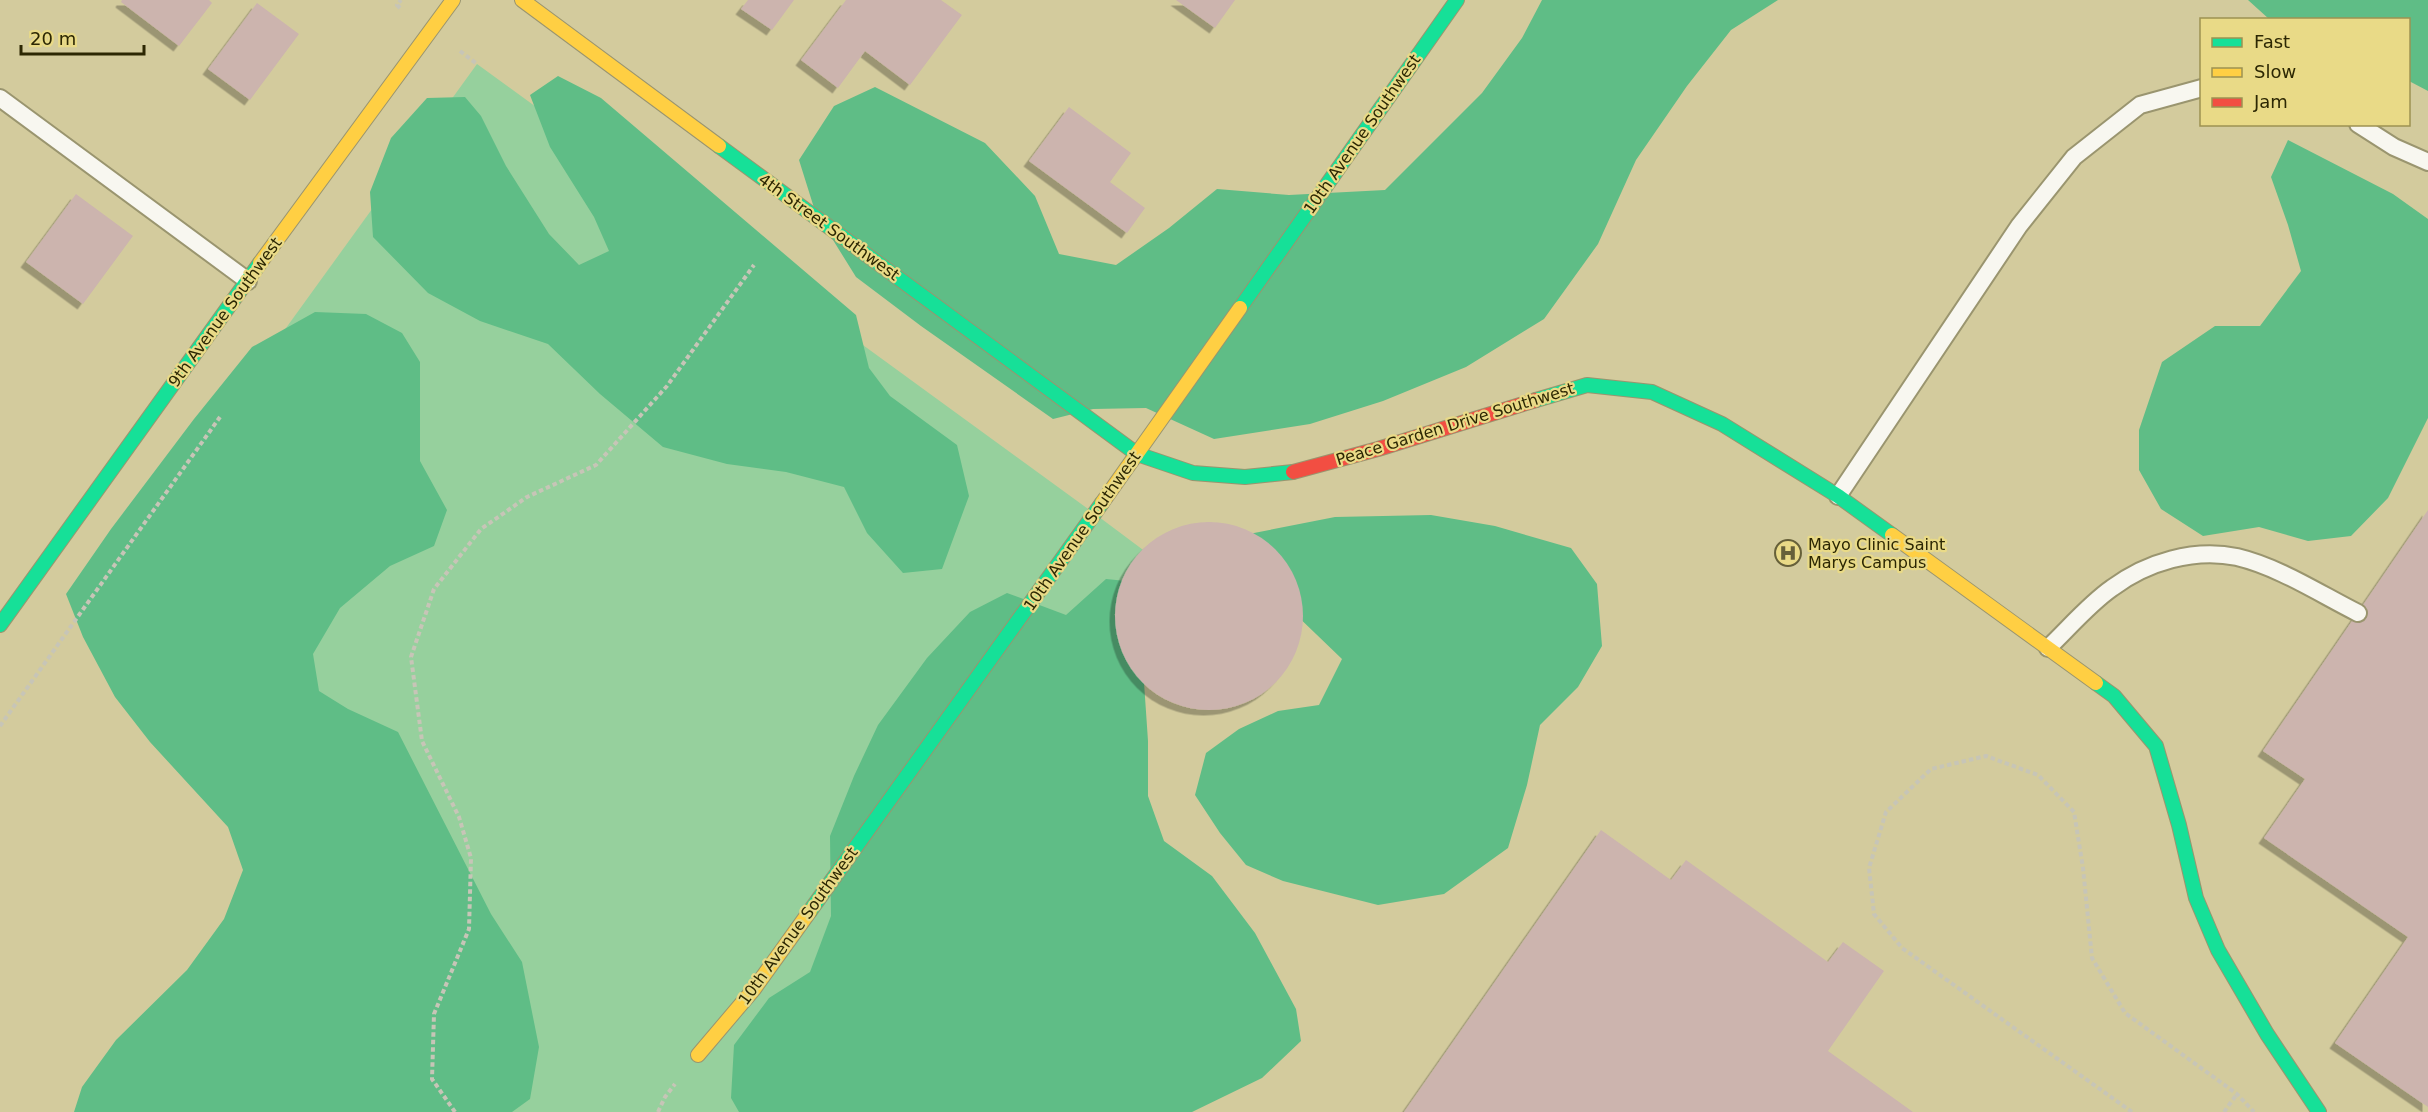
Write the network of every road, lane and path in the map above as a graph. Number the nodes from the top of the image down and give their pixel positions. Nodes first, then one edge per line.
1 (400, 0) edge
2 (453, 0) edge
3 (522, 0) edge
4 (1457, 0) edge
5 (397, 5) dead end
6 (2200, 89) edge
7 (0, 98) edge
8 (2361, 126) edge
9 (2428, 162) edge
10 (754, 265) dead end
11 (248, 281) junction
12 (220, 417) dead end
13 (1137, 454) junction
14 (1838, 496) junction
15 (2358, 613) dead end
16 (0, 625) edge
17 (2048, 648) junction
18 (0, 726) edge
19 (698, 1055) dead end
20 (2237, 1094) junction
21 (455, 1112) edge
22 (2132, 1112) edge
23 (2224, 1112) edge
24 (2254, 1112) edge
25 (2319, 1112) edge

1 - 5 path
2 - 11 street, 9th Avenue Southwest
3 - 13 street, 4th Street Southwest
4 - 13 street, 10th Avenue Southwest
6 - 14 lane
7 - 11 lane
8 - 9 lane
10 - 21 path
11 - 16 street, 9th Avenue Southwest
12 - 18 path
13 - 14 street, Peace Garden Drive Southwest
13 - 19 street, 10th Avenue Southwest
14 - 17 street, Peace Garden Drive Southwest
15 - 17 lane
17 - 25 street, Peace Garden Drive Southwest
20 - 22 path
20 - 23 path
20 - 24 path

